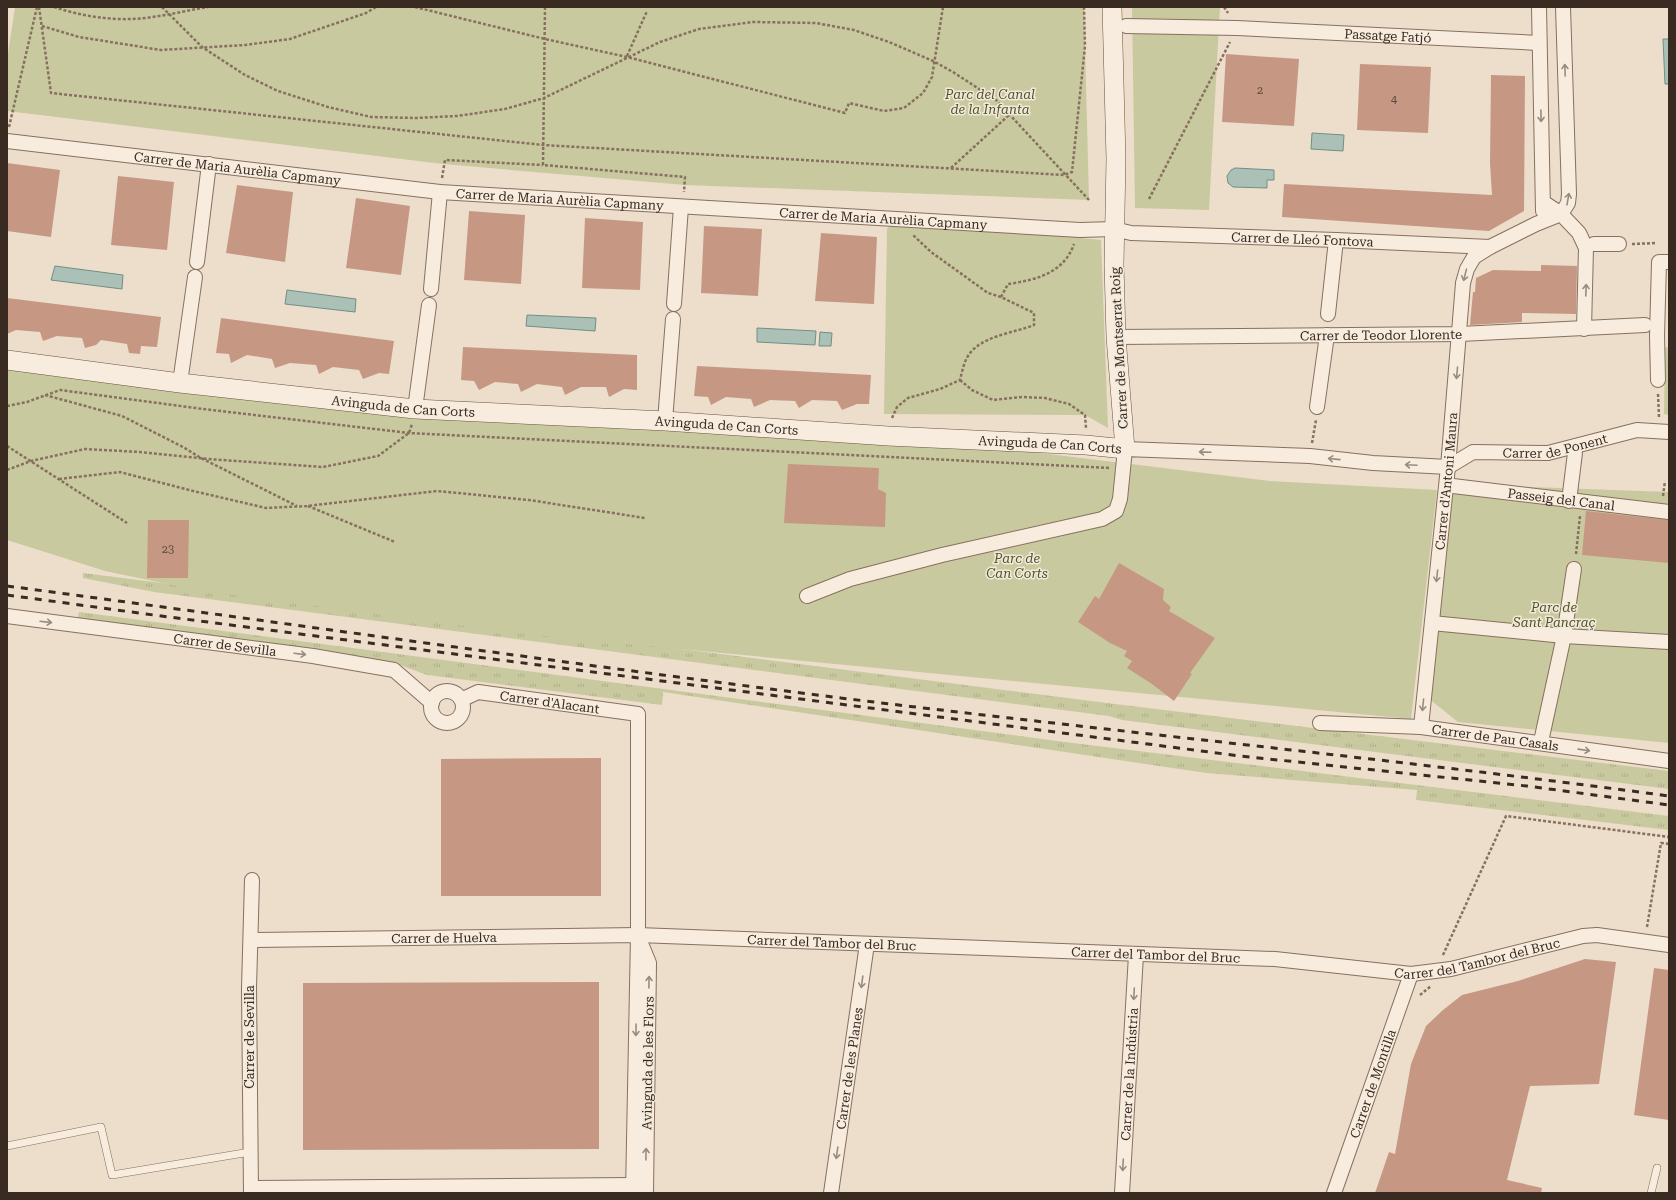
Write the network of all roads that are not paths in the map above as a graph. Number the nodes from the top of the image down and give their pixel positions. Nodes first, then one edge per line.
1 (1112, 7) edge
2 (1539, 7) edge
3 (1563, 7) edge
4 (1126, 26) dead end
5 (1539, 43) junction
6 (8, 136) edge
7 (209, 164) junction
8 (440, 192) junction
9 (1543, 202) junction
10 (682, 207) junction
11 (1561, 214) junction
12 (1536, 224) junction
13 (1114, 229) junction
14 (1336, 240) junction
15 (1594, 244) dead end
16 (1619, 244) road end
17 (1490, 247) junction
18 (197, 262) dead end
19 (1664, 262) edge
20 (195, 277) dead end
21 (431, 289) dead end
22 (674, 304) dead end
23 (429, 305) dead end
24 (1328, 314) dead end
25 (673, 319) dead end
26 (1644, 325) dead end
27 (1584, 328) junction
28 (1460, 334) junction
29 (1327, 335) junction
30 (1116, 337) junction
31 (7, 360) edge
32 (1658, 380) road end
33 (180, 383) junction
34 (1318, 407) road end
35 (415, 410) junction
36 (665, 421) junction
37 (1667, 432) edge
38 (1125, 449) junction
39 (1575, 453) dead end
40 (1448, 467) junction
41 (1453, 486) dead end
42 (1575, 502) junction
43 (1666, 506) edge
44 (1574, 569) road end
45 (807, 596) dead end
46 (7, 616) edge
47 (1432, 623) junction
48 (1564, 636) junction
49 (1669, 642) edge
50 (463, 700) junction
51 (432, 703) junction
52 (638, 714) joint
53 (1320, 723) dead end
54 (1421, 727) junction
55 (1542, 737) dead end
56 (1669, 761) edge
57 (252, 880) dead end
58 (638, 936) junction
59 (251, 940) junction
60 (867, 944) junction
61 (1669, 945) edge
62 (1136, 955) junction
63 (1411, 974) junction
64 (7, 1146) edge
65 (250, 1152) junction
66 (1657, 1168) dead end
67 (435, 1189) edge
68 (632, 1189) edge
69 (251, 1190) edge
70 (336, 1190) edge
71 (646, 1193) edge
72 (832, 1193) edge
73 (1122, 1193) edge
74 (1334, 1193) edge
75 (1651, 1193) edge

1 - 13 street, Carrer de Montserrat Roig
2 - 5 street
11 -> 3 street
4 - 5 street, Passatge Fatjó
5 -> 9 street
6 - 7 street, Carrer de Maria Aurèlia Capmany
7 - 8 street, Carrer de Maria Aurèlia Capmany
7 - 18 street
8 - 10 street, Carrer de Maria Aurèlia Capmany
8 - 21 street
9 - 11 street
9 - 12 street
10 - 13 street, Carrer de Maria Aurèlia Capmany
10 - 22 street
11 - 12 street, Carrer d'Antoni Maura
27 -> 11 street
12 - 17 street, Carrer d'Antoni Maura
13 - 14 street, Carrer de Lleó Fontova
13 - 30 street, Carrer de Montserrat Roig
14 - 17 street, Carrer de Lleó Fontova
14 - 24 street
15 - 16 street
17 -> 28 street, Carrer d'Antoni Maura
19 - 32 street
20 - 33 street
23 - 35 street
25 - 36 street
26 - 27 street, Carrer de Teodor Llorente
27 - 28 street, Carrer de Teodor Llorente
28 - 29 street, Carrer de Teodor Llorente
28 -> 40 street, Carrer d'Antoni Maura
29 - 30 street, Carrer de Teodor Llorente
29 - 34 street
30 - 38 street, Carrer de Montserrat Roig
31 - 33 street, Avinguda de Can Corts
33 - 35 street, Avinguda de Can Corts
35 - 36 street, Avinguda de Can Corts
36 - 38 street, Avinguda de Can Corts
37 - 40 street, Carrer de Ponent
40 -> 38 street, Avinguda de Can Corts
38 - 45 street, Carrer de Montserrat Roig
39 - 42 street
40 -> 47 street, Carrer d'Antoni Maura
41 - 42 street, Passeig del Canal
42 - 43 street, Passeig del Canal
44 - 48 street
46 -> 51 street, Carrer de Sevilla
47 - 48 street
47 -> 54 street, Carrer d'Antoni Maura
48 - 49 street
48 - 55 street
50 - 51 street
50 - 51 street
50 - 52 street, Carrer d'Alacant
52 - 58 street, Avinguda de les Flors
53 - 54 street, Carrer de Pau Casals
54 -> 56 street, Carrer de Pau Casals
57 - 59 street, Carrer de Sevilla
58 - 59 street, Carrer de Huelva
58 - 60 street, Carrer del Tambor del Bruc
58 -> 68 street, Avinguda de les Flors
71 -> 58 street, Avinguda de les Flors
59 - 65 street, Carrer de Sevilla
60 - 62 street, Carrer del Tambor del Bruc
60 -> 72 street, Carrer de les Planes
61 - 63 street, Carrer del Tambor del Bruc
62 - 63 street, Carrer del Tambor del Bruc
62 -> 73 street, Carrer de la Indústria
63 - 74 street, Carrer de Montilla
64 - 65 lane
65 - 69 street, Carrer de Sevilla
66 - 75 lane
67 - 68 street
67 - 70 street
69 - 70 street

